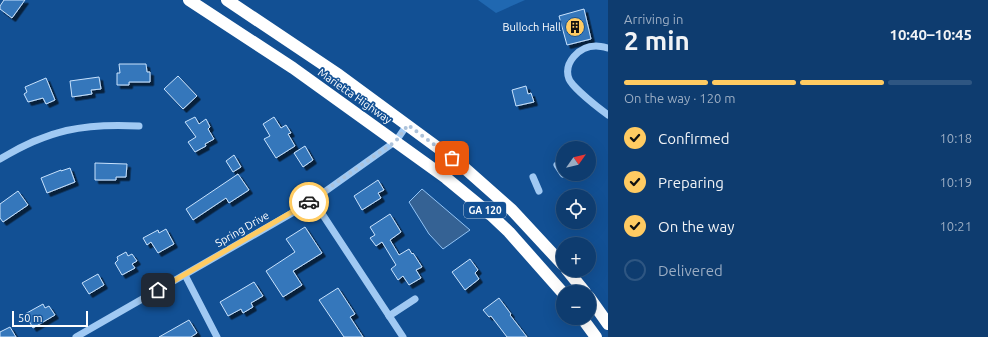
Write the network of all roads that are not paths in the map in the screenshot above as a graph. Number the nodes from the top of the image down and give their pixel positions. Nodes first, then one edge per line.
1 (189, 0) edge
2 (227, 0) edge
3 (608, 48) edge
4 (608, 115) edge
5 (408, 125) junction
6 (139, 126) dead end
7 (396, 141) junction
8 (0, 159) edge
9 (533, 177) dead end
10 (539, 191) dead end
11 (313, 200) junction
12 (556, 257) edge
13 (185, 275) junction
14 (573, 277) edge
15 (557, 285) edge
16 (580, 285) edge
17 (415, 299) dead end
18 (596, 307) edge
19 (389, 316) junction
20 (608, 324) edge
21 (587, 325) edge
22 (76, 337) edge
23 (217, 337) edge
24 (403, 337) edge
25 (596, 337) edge

1 - 7 highway, Marietta Highway / GA 120
2 - 5 highway, Marietta Highway / GA 120
3 - 4 street
5 - 7 street, Spring Drive
5 - 12 highway, Marietta Highway / GA 120
6 - 8 street
7 - 11 street, Spring Drive
7 - 15 highway, Marietta Highway / GA 120
9 - 10 street
11 - 13 street, Spring Drive
11 - 19 street
13 - 22 street, Spring Drive
13 - 23 street
14 - 16 highway
17 - 19 street
18 - 20 highway
19 - 24 street
21 - 25 highway

